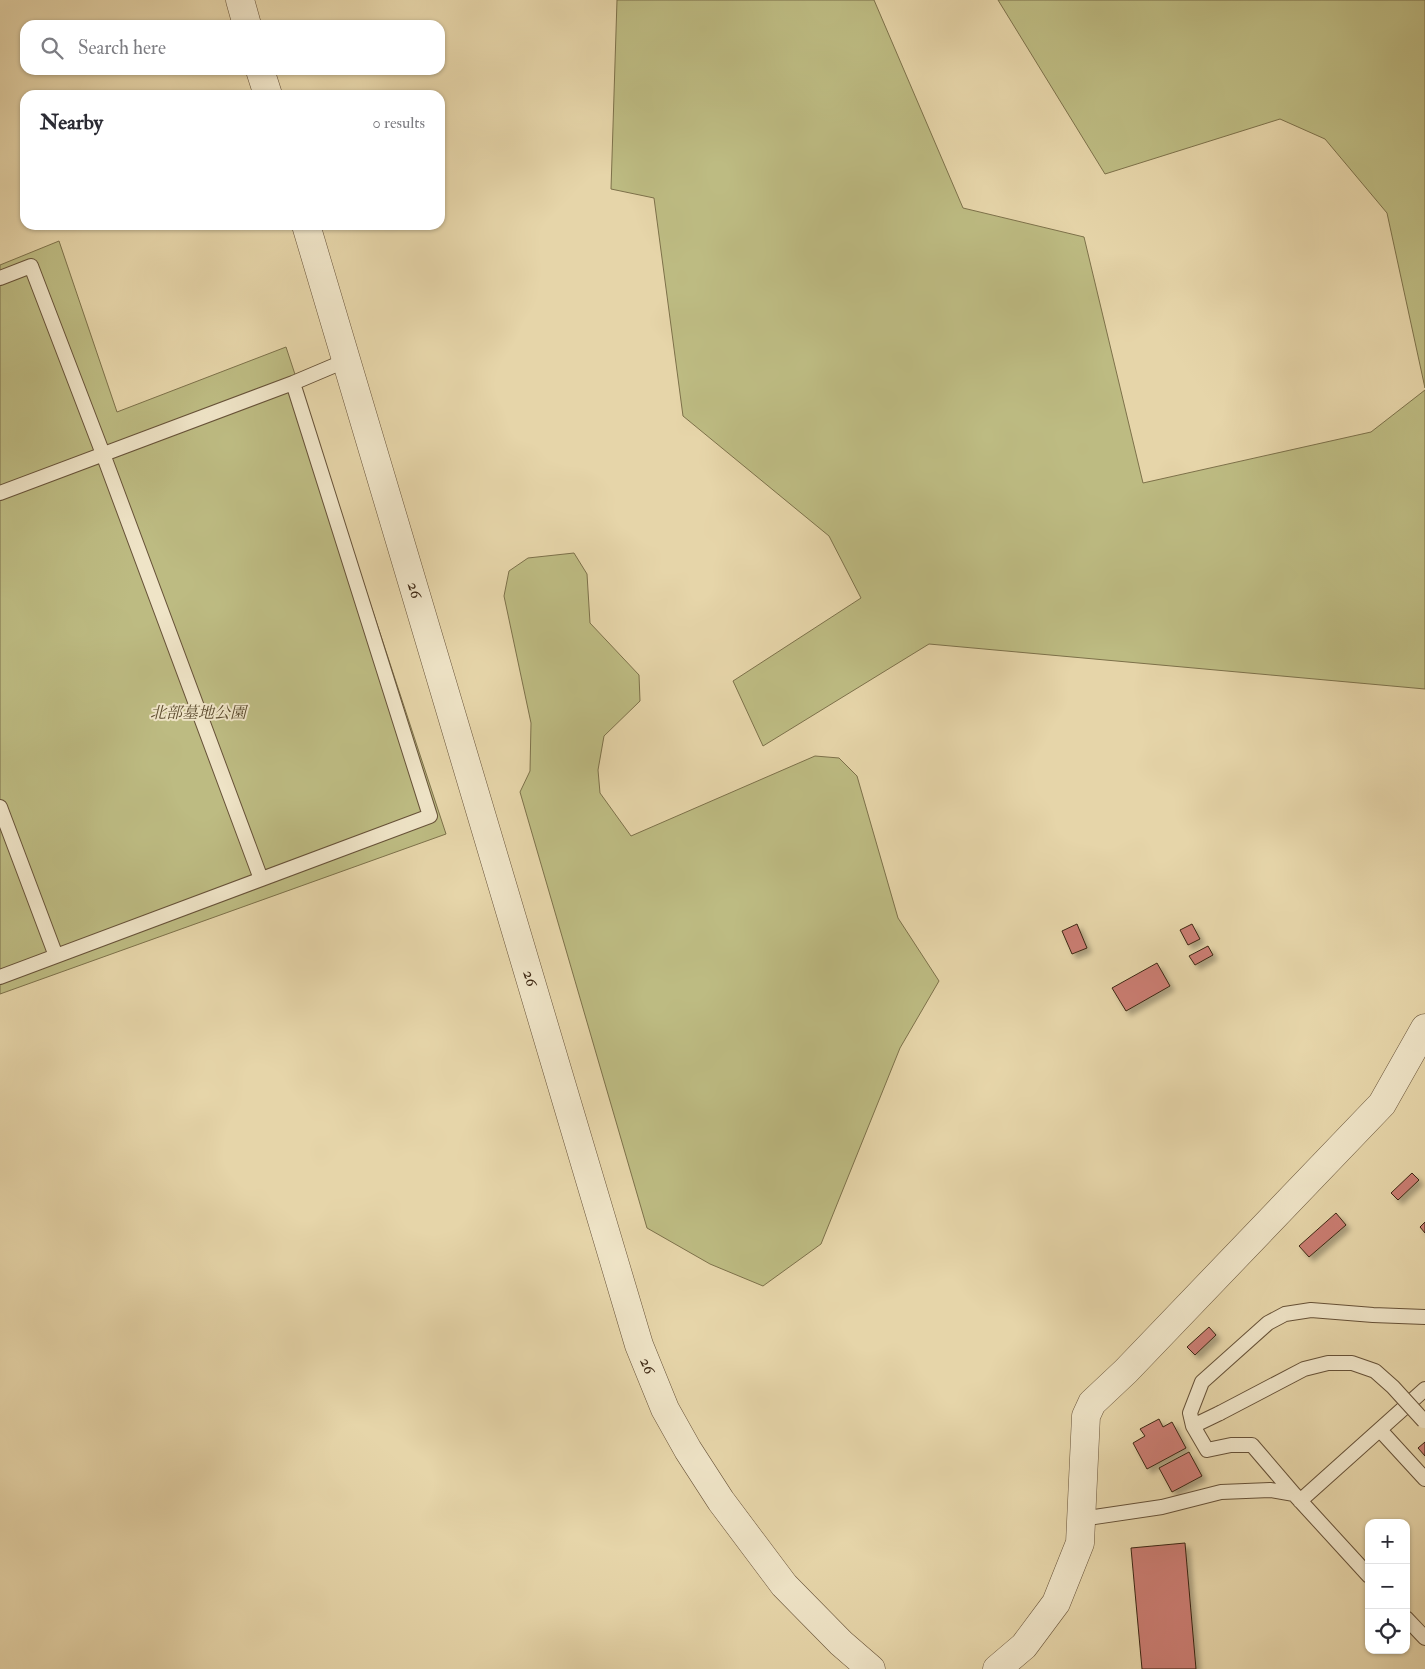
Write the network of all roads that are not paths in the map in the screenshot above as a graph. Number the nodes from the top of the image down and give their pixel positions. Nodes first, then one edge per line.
1 (240, 0) edge
2 (246, 20) edge
3 (262, 75) edge
4 (266, 90) edge
5 (307, 230) edge
6 (0, 278) edge
7 (345, 361) junction
8 (293, 383) junction
9 (103, 454) junction
10 (0, 493) edge
11 (0, 807) edge
12 (261, 879) junction
13 (56, 956) junction
14 (0, 977) edge
15 (1425, 1028) edge
16 (1425, 1317) edge
17 (1425, 1389) edge
18 (1424, 1421) edge
19 (1194, 1426) junction
20 (1380, 1430) junction
21 (1425, 1479) edge
22 (1297, 1497) junction
23 (1081, 1518) junction
24 (1365, 1572) edge
25 (1410, 1622) edge
26 (1425, 1638) edge
27 (871, 1669) edge
28 (997, 1669) edge

1 - 2 street
3 - 4 street
5 - 7 street, 26
6 - 9 lane
7 - 8 lane
7 - 27 street, 26
8 - 9 lane
8 - 12 lane
9 - 10 lane
9 - 12 lane
11 - 13 lane
12 - 13 lane
13 - 14 lane
15 - 23 street
16 - 19 lane
17 - 20 lane
18 - 19 lane, bridge
19 - 22 lane
20 - 21 lane
20 - 22 lane
22 - 23 lane
22 - 24 lane
23 - 28 street
25 - 26 lane

